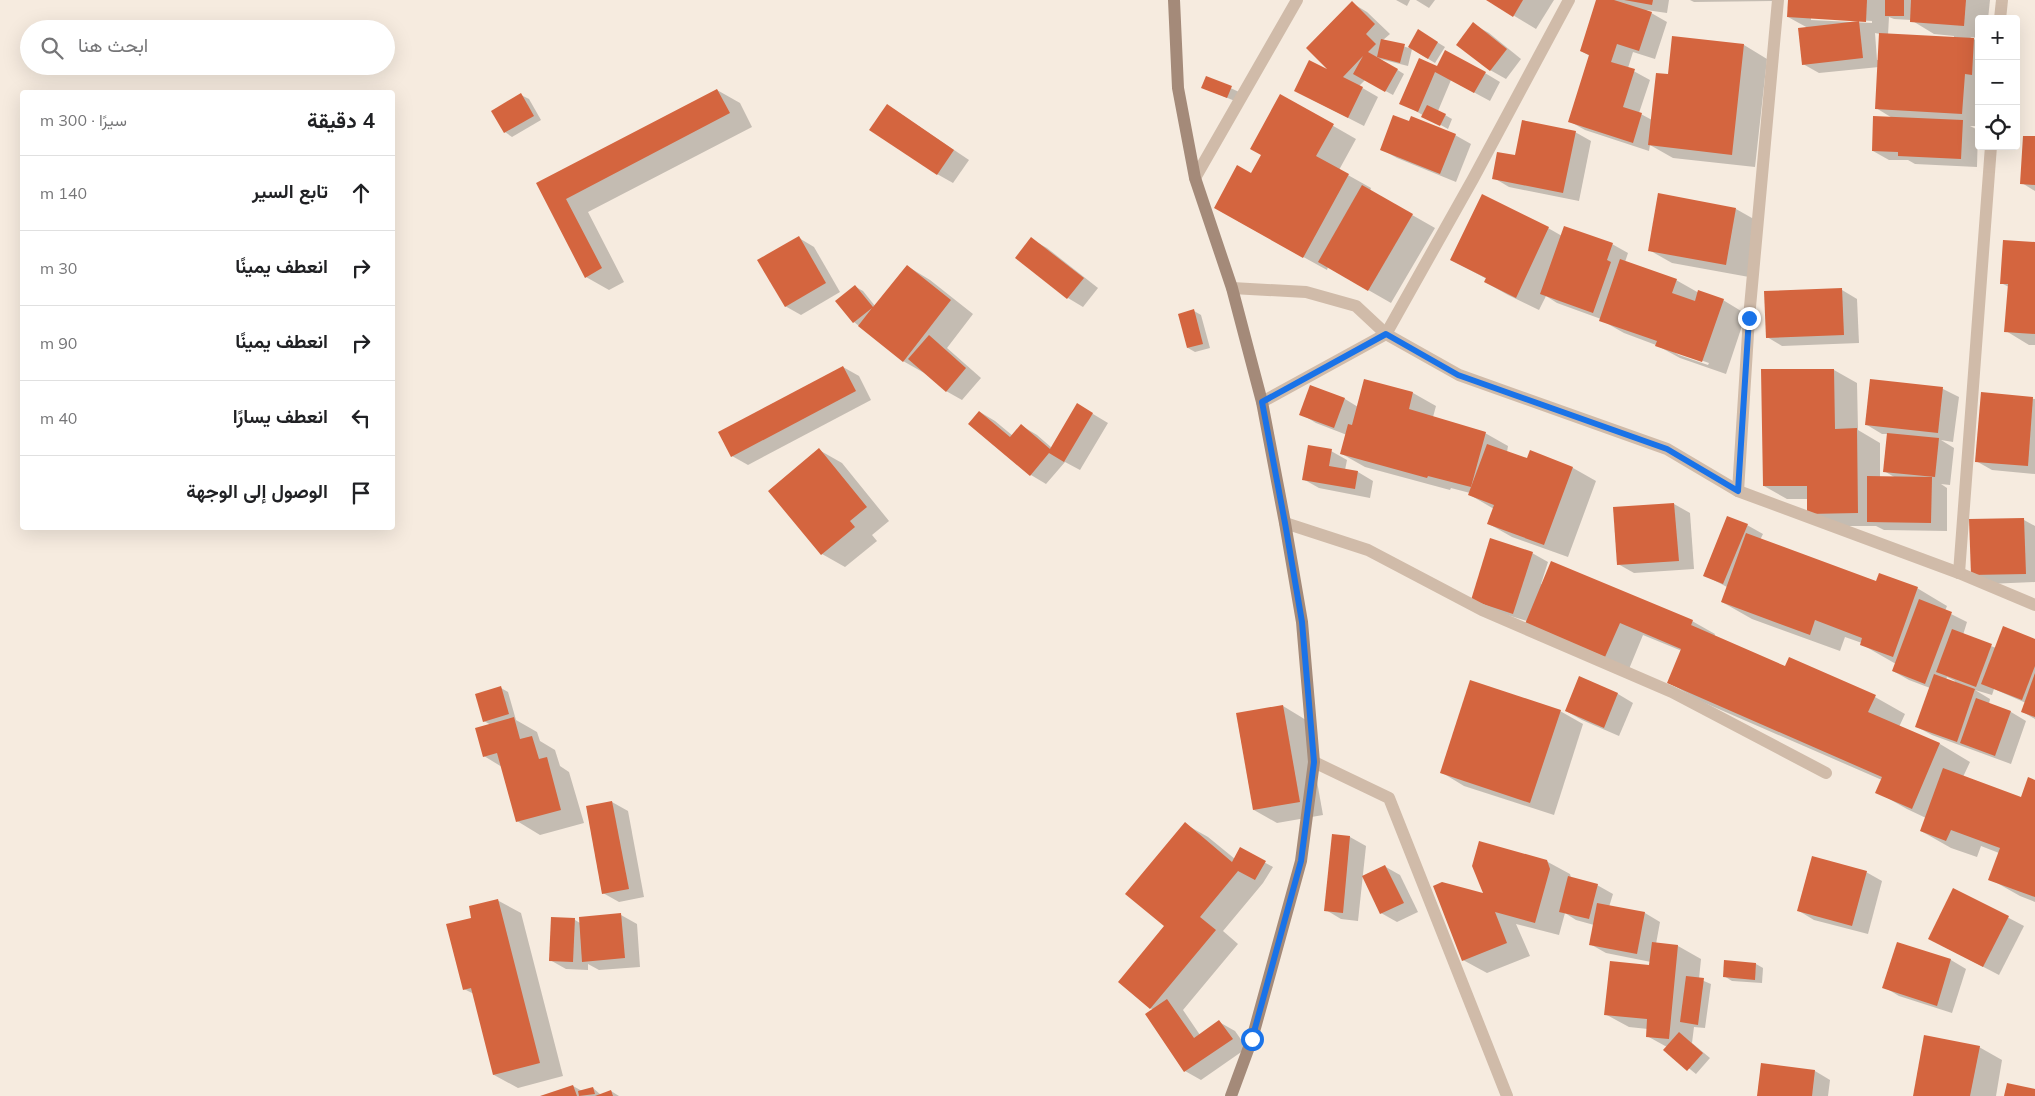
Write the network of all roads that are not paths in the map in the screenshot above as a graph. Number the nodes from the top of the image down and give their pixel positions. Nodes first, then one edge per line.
1 (1174, 0) edge
2 (1298, 0) edge
3 (1569, 0) edge
4 (1778, 0) edge
5 (2002, 0) edge
6 (2000, 15) edge
7 (1991, 150) edge
8 (1195, 178) junction
9 (1232, 288) junction
10 (1386, 334) junction
11 (1262, 402) junction
12 (1738, 491) junction
13 (1285, 523) junction
14 (1959, 573) junction
15 (2035, 605) edge
16 (1314, 762) junction
17 (1826, 773) dead end
18 (1230, 1096) edge
19 (1508, 1096) edge

1 - 8 main road
2 - 8 street
3 - 10 street
4 - 12 street
5 - 6 street
7 - 14 street
8 - 9 main road
9 - 10 street
9 - 11 main road
10 - 11 street
10 - 12 street
11 - 13 main road
12 - 14 street
13 - 16 main road
13 - 17 street
14 - 15 street
16 - 18 main road
16 - 19 street

